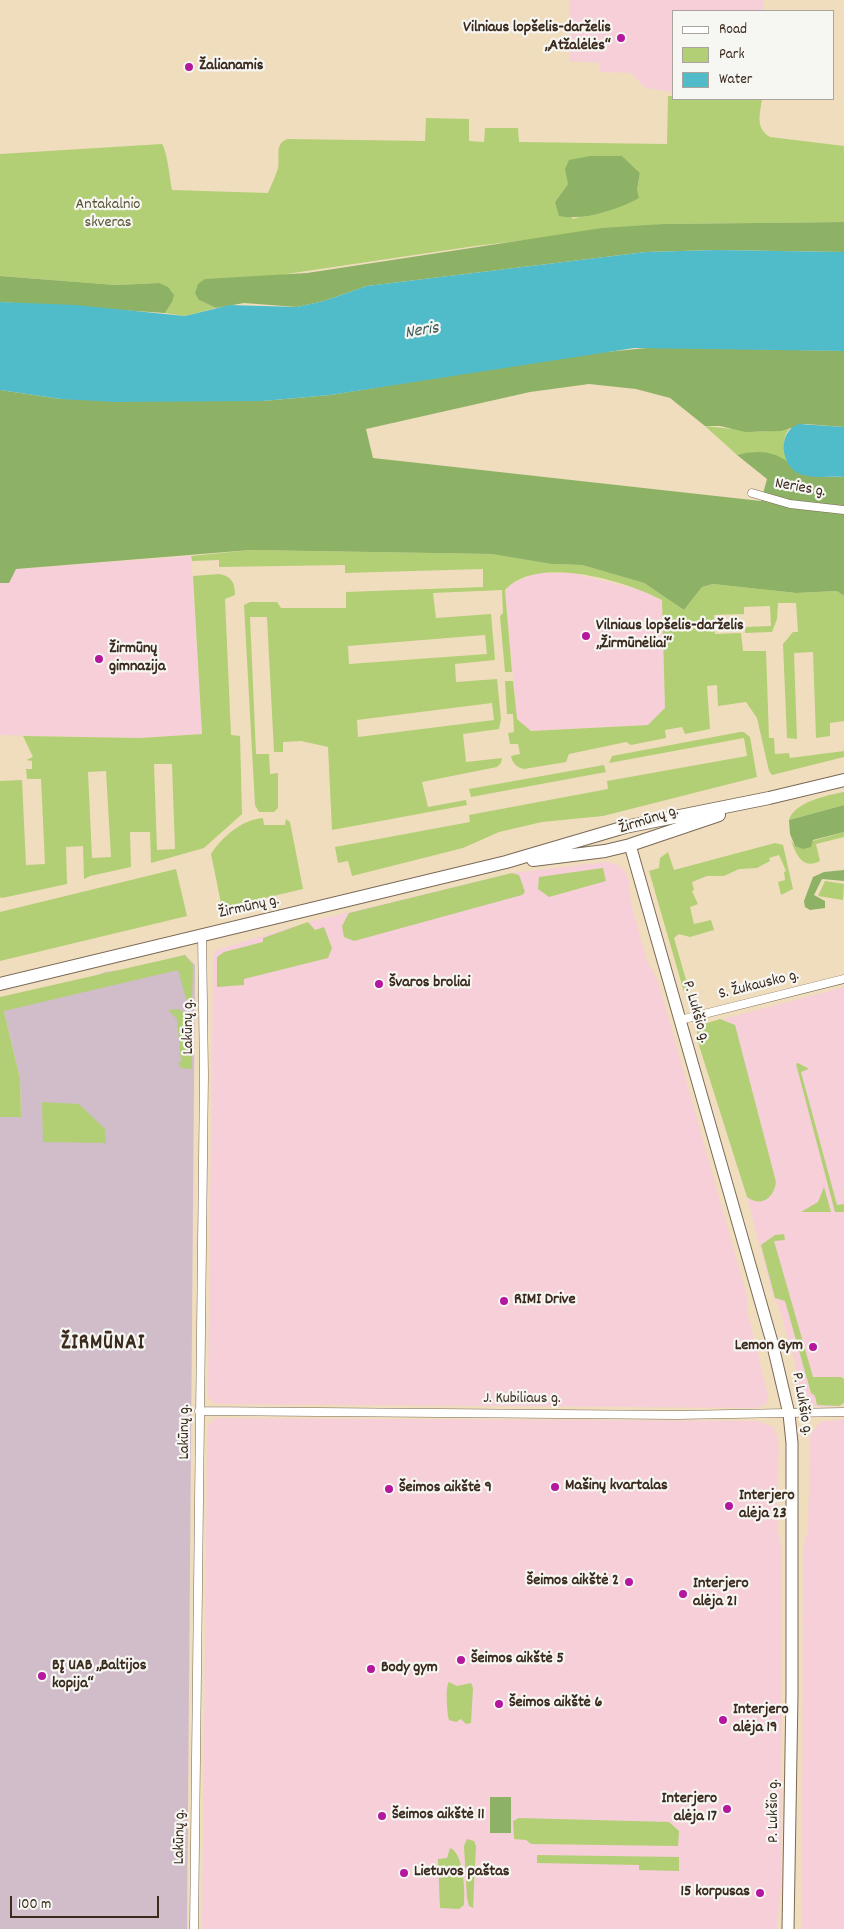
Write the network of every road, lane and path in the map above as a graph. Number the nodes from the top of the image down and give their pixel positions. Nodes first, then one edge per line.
1 (752, 493) dead end
2 (844, 510) edge
3 (844, 780) edge
4 (769, 798) junction
5 (625, 827) junction
6 (630, 845) junction
7 (506, 862) junction
8 (202, 935) junction
9 (844, 979) edge
10 (0, 984) edge
11 (680, 1020) junction
12 (200, 1411) junction
13 (844, 1412) edge
14 (789, 1414) junction
15 (194, 1929) edge
16 (788, 1929) edge

1 - 2 street, Neries g.
3 - 4 main road, Žirmūnų g.
4 - 5 main road, Žirmūnų g.
4 - 6 main road, Žirmūnų g.
5 - 6 main road
5 - 7 main road, Žirmūnų g.
6 - 7 main road, Žirmūnų g.
6 - 11 street, P. Lukšio g.
7 - 8 main road, Žirmūnų g.
8 - 10 main road, Žirmūnų g.
8 - 12 street, Lakūnų g.
9 - 11 street, S. Žukausko g.
11 - 14 street, P. Lukšio g.
12 - 14 street, J. Kubiliaus g.
12 - 15 street, Lakūnų g.
13 - 14 street, J. Kubiliaus g.
14 - 16 street, P. Lukšio g.

